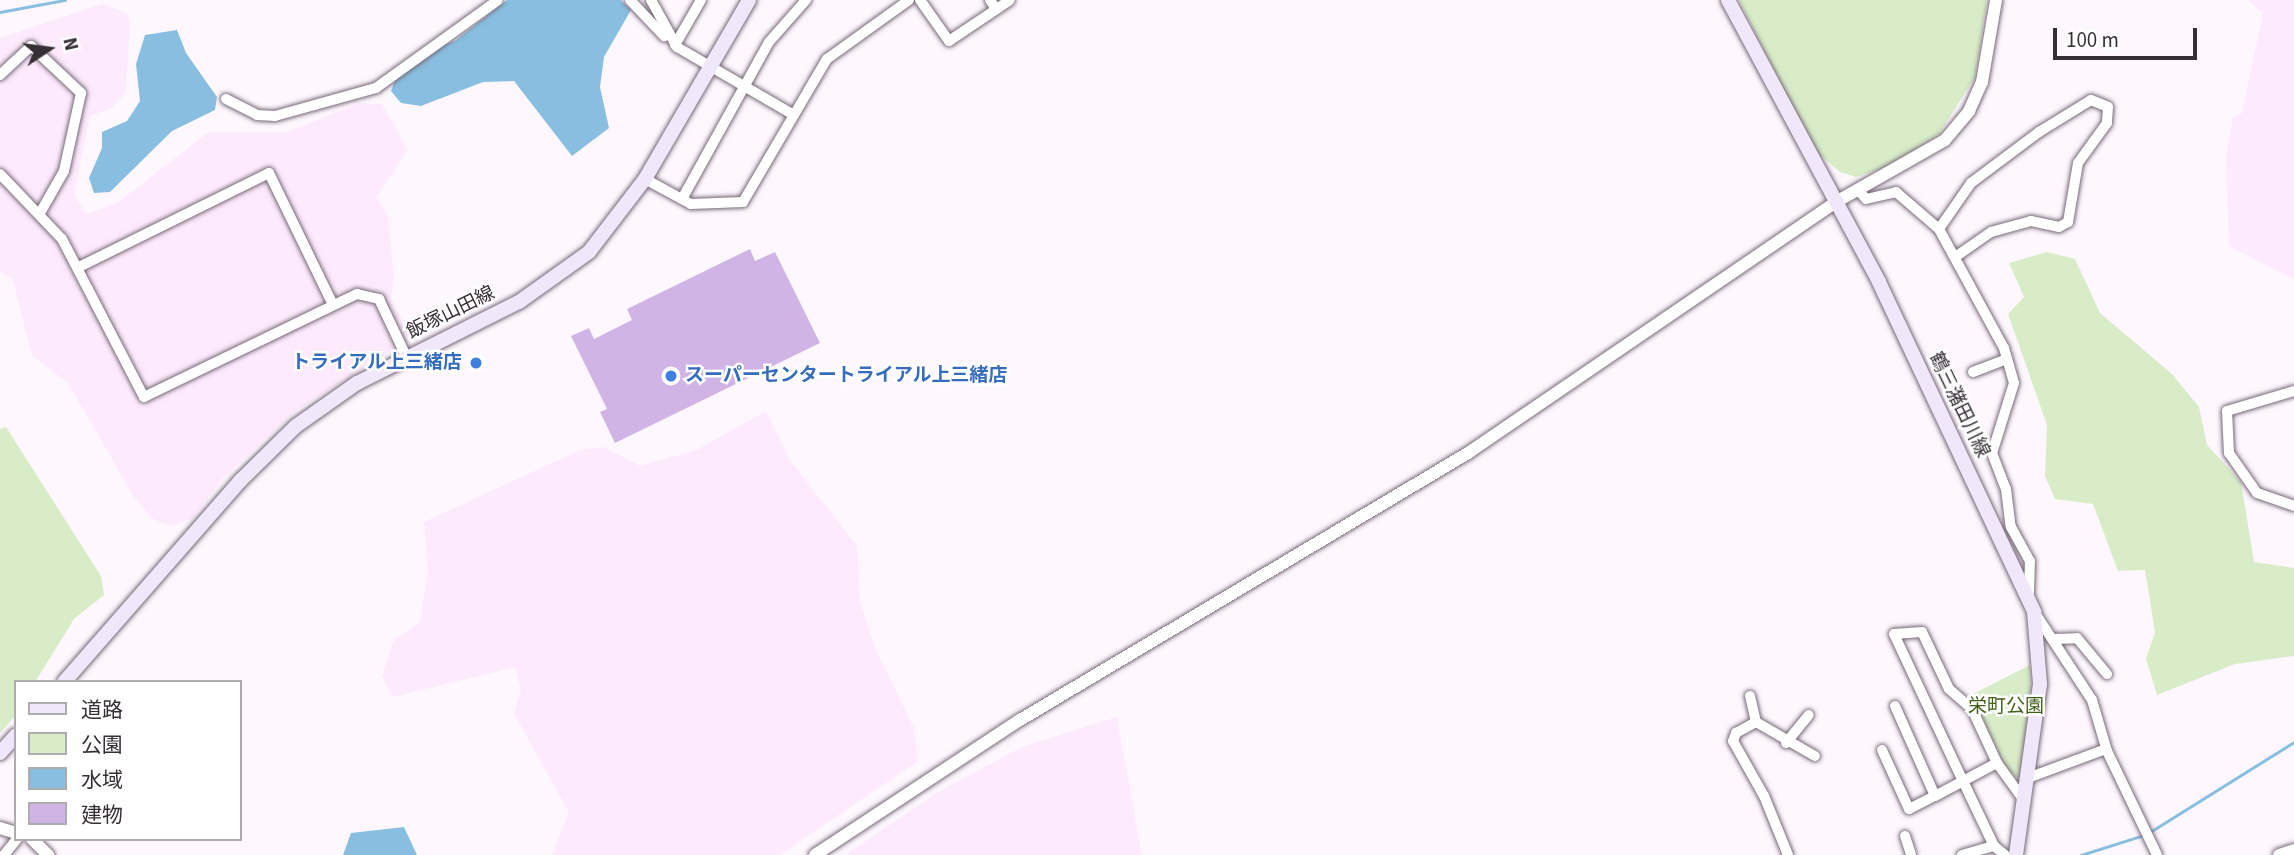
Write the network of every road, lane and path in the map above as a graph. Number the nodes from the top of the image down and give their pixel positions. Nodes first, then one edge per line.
1 (498, 0) edge
2 (630, 0) edge
3 (651, 0) edge
4 (701, 0) edge
5 (749, 0) edge
6 (806, 0) edge
7 (909, 0) edge
8 (920, 0) edge
9 (1010, 0) edge
10 (1728, 0) edge
11 (1996, 0) edge
12 (993, 5) edge
13 (677, 47) junction
14 (707, 65) junction
15 (0, 75) edge
16 (745, 86) junction
17 (226, 99) dead end
18 (794, 115) junction
19 (0, 174) edge
20 (645, 179) junction
21 (1858, 190) junction
22 (681, 199) junction
23 (1836, 202) junction
24 (40, 213) junction
25 (1939, 229) junction
26 (1958, 255) junction
27 (79, 267) junction
28 (332, 303) junction
29 (406, 356) junction
30 (2007, 359) junction
31 (1973, 372) dead end
32 (2294, 391) edge
33 (2294, 506) edge
34 (2032, 606) junction
35 (2054, 639) junction
36 (2107, 674) dead end
37 (66, 680) edge
38 (1750, 696) dead end
39 (1895, 706) dead end
40 (1809, 715) dead end
41 (1756, 722) junction
42 (14, 737) edge
43 (1786, 743) junction
44 (2106, 749) junction
45 (1882, 750) dead end
46 (0, 753) edge
47 (1815, 756) dead end
48 (1997, 763) junction
49 (2025, 779) junction
50 (1963, 781) junction
51 (1935, 796) junction
52 (2023, 799) junction
53 (1905, 836) dead end
54 (15, 841) edge
55 (34, 841) edge
56 (1994, 846) junction
57 (4, 855) edge
58 (48, 855) edge
59 (815, 855) edge
60 (1788, 855) edge
61 (1911, 855) edge
62 (1962, 855) edge
63 (2005, 855) edge
64 (2016, 855) edge
65 (2157, 855) edge

1 - 17 street
2 - 13 street
3 - 13 street
4 - 13 street
5 - 14 main road, 飯塚山田線
6 - 16 street
7 - 18 street
8 - 12 street
9 - 12 street
10 - 23 main road, 鶴三潴田川線
11 - 21 street
13 - 14 street
14 - 16 street
14 - 20 main road, 飯塚山田線
15 - 24 street
16 - 18 street
16 - 22 street
18 - 22 street
19 - 24 street
20 - 22 street
20 - 29 main road, 飯塚山田線
21 - 23 street
21 - 25 street
23 - 34 main road, 鶴三潴田川線
23 - 59 street
24 - 27 street
25 - 26 street
25 - 26 street
26 - 30 street
27 - 28 street
27 - 28 street
28 - 29 street
29 - 37 main road, 飯塚山田線
30 - 31 street
30 - 34 street
32 - 33 street
34 - 35 street
34 - 49 main road, 鶴三潴田川線
35 - 36 street
35 - 44 street
38 - 41 street
39 - 51 street
40 - 43 street
41 - 43 street
41 - 60 street
42 - 46 main road
43 - 47 street
44 - 49 street
44 - 65 street
45 - 51 street
48 - 50 street
48 - 50 street
48 - 52 street
49 - 52 main road, 鶴三潴田川線
50 - 51 street
50 - 56 street
52 - 64 main road, 鶴三潴田川線
53 - 61 street
54 - 57 street
55 - 58 street
56 - 62 street
56 - 63 street

